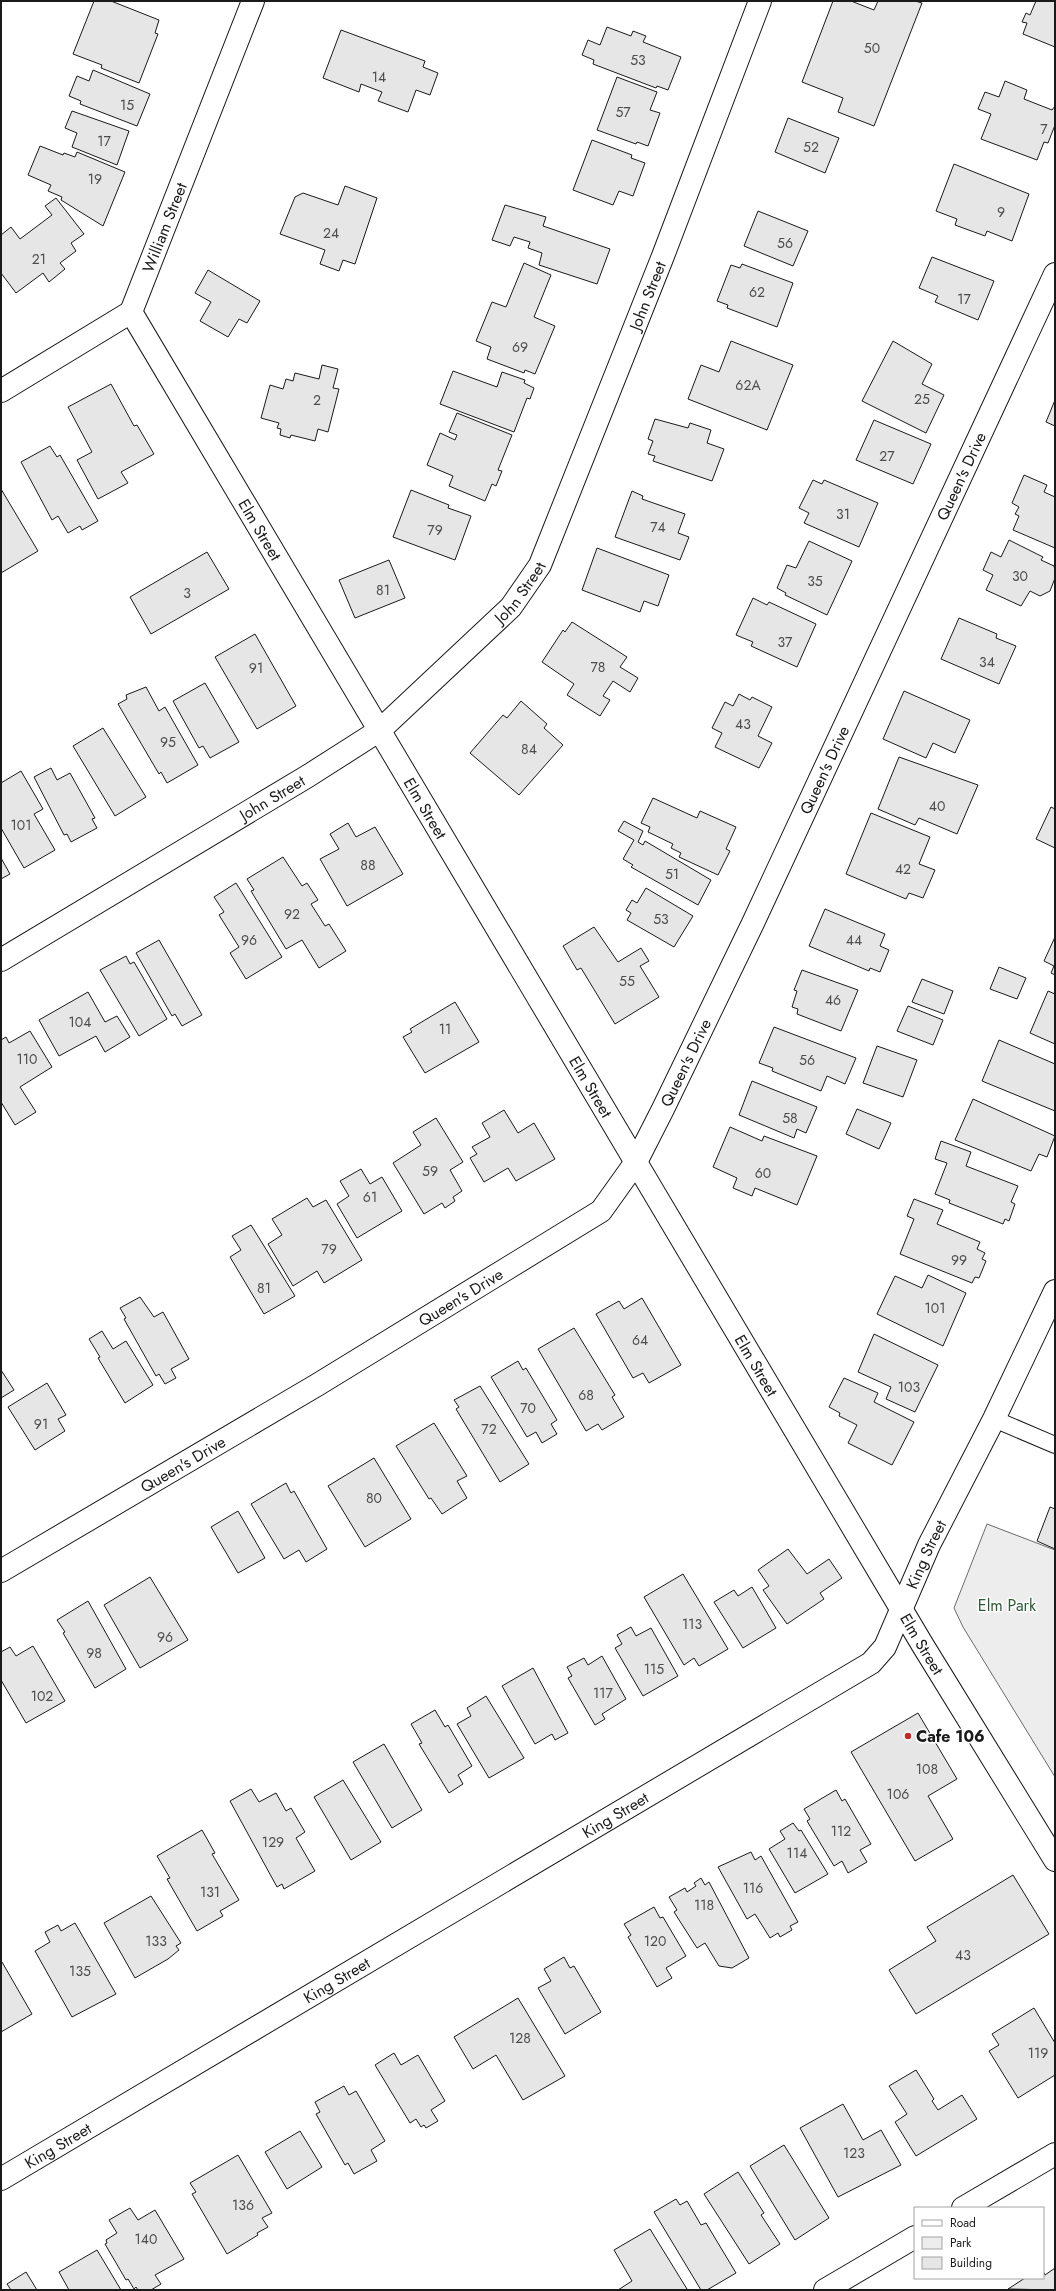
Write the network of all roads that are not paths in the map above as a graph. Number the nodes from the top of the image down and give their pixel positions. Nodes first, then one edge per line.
1 (253, 1) edge
2 (760, 1) edge
3 (1055, 274) edge
4 (131, 312) junction
5 (1, 390) edge
6 (380, 730) junction
7 (1, 960) edge
8 (636, 1162) junction
9 (1055, 1291) edge
10 (994, 1418) junction
11 (1055, 1445) edge
12 (1, 1571) edge
13 (902, 1609) junction
14 (1055, 1860) edge
15 (1055, 2154) edge
16 (1, 2179) edge
17 (965, 2207) edge
18 (914, 2238) edge
19 (825, 2290) edge

1 - 4 street, William Street
2 - 6 street, John Street
3 - 8 street, Queen's Drive
4 - 5 street
4 - 6 street, Elm Street
6 - 7 street, John Street
6 - 8 street, Elm Street
8 - 12 street, Queen's Drive
8 - 13 street, Elm Street
9 - 10 street, King Street
10 - 11 lane
10 - 13 street, King Street
13 - 14 street, Elm Street
13 - 16 street, King Street
15 - 17 street
18 - 19 street

